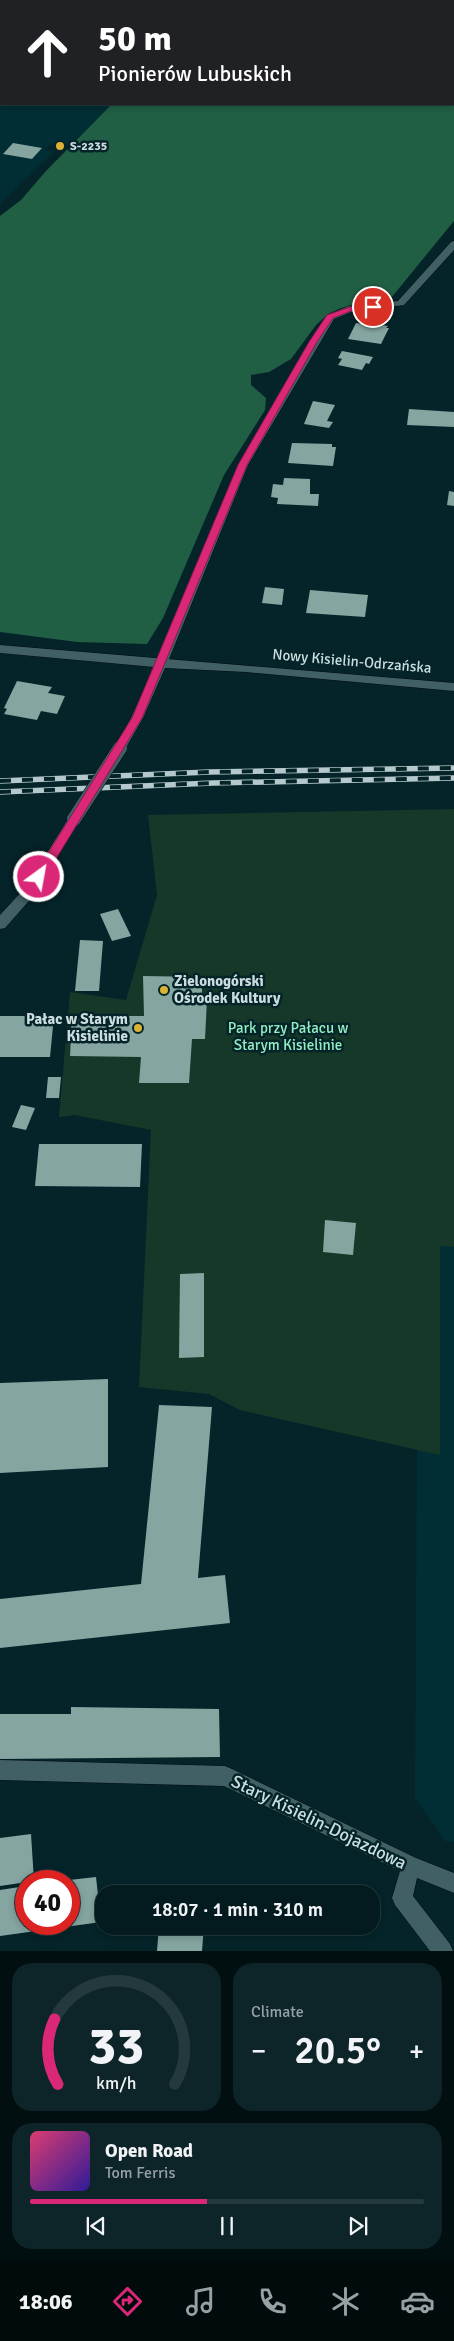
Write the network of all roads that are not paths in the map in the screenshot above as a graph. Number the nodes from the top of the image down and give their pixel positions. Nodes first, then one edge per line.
1 (454, 244) edge
2 (0, 649) edge
3 (161, 664) junction
4 (454, 686) edge
5 (0, 924) edge
6 (0, 1770) edge
7 (412, 1866) junction
8 (454, 1883) edge
9 (443, 1951) edge

1 - 3 street
2 - 3 street, Nowy Kisielin-Odrzańska
3 - 4 street, Nowy Kisielin-Odrzańska
3 - 5 street, bridge
6 - 7 street, Stary Kisielin-Dojazdowa
7 - 8 street, Stary Kisielin-Dojazdowa
7 - 9 street

